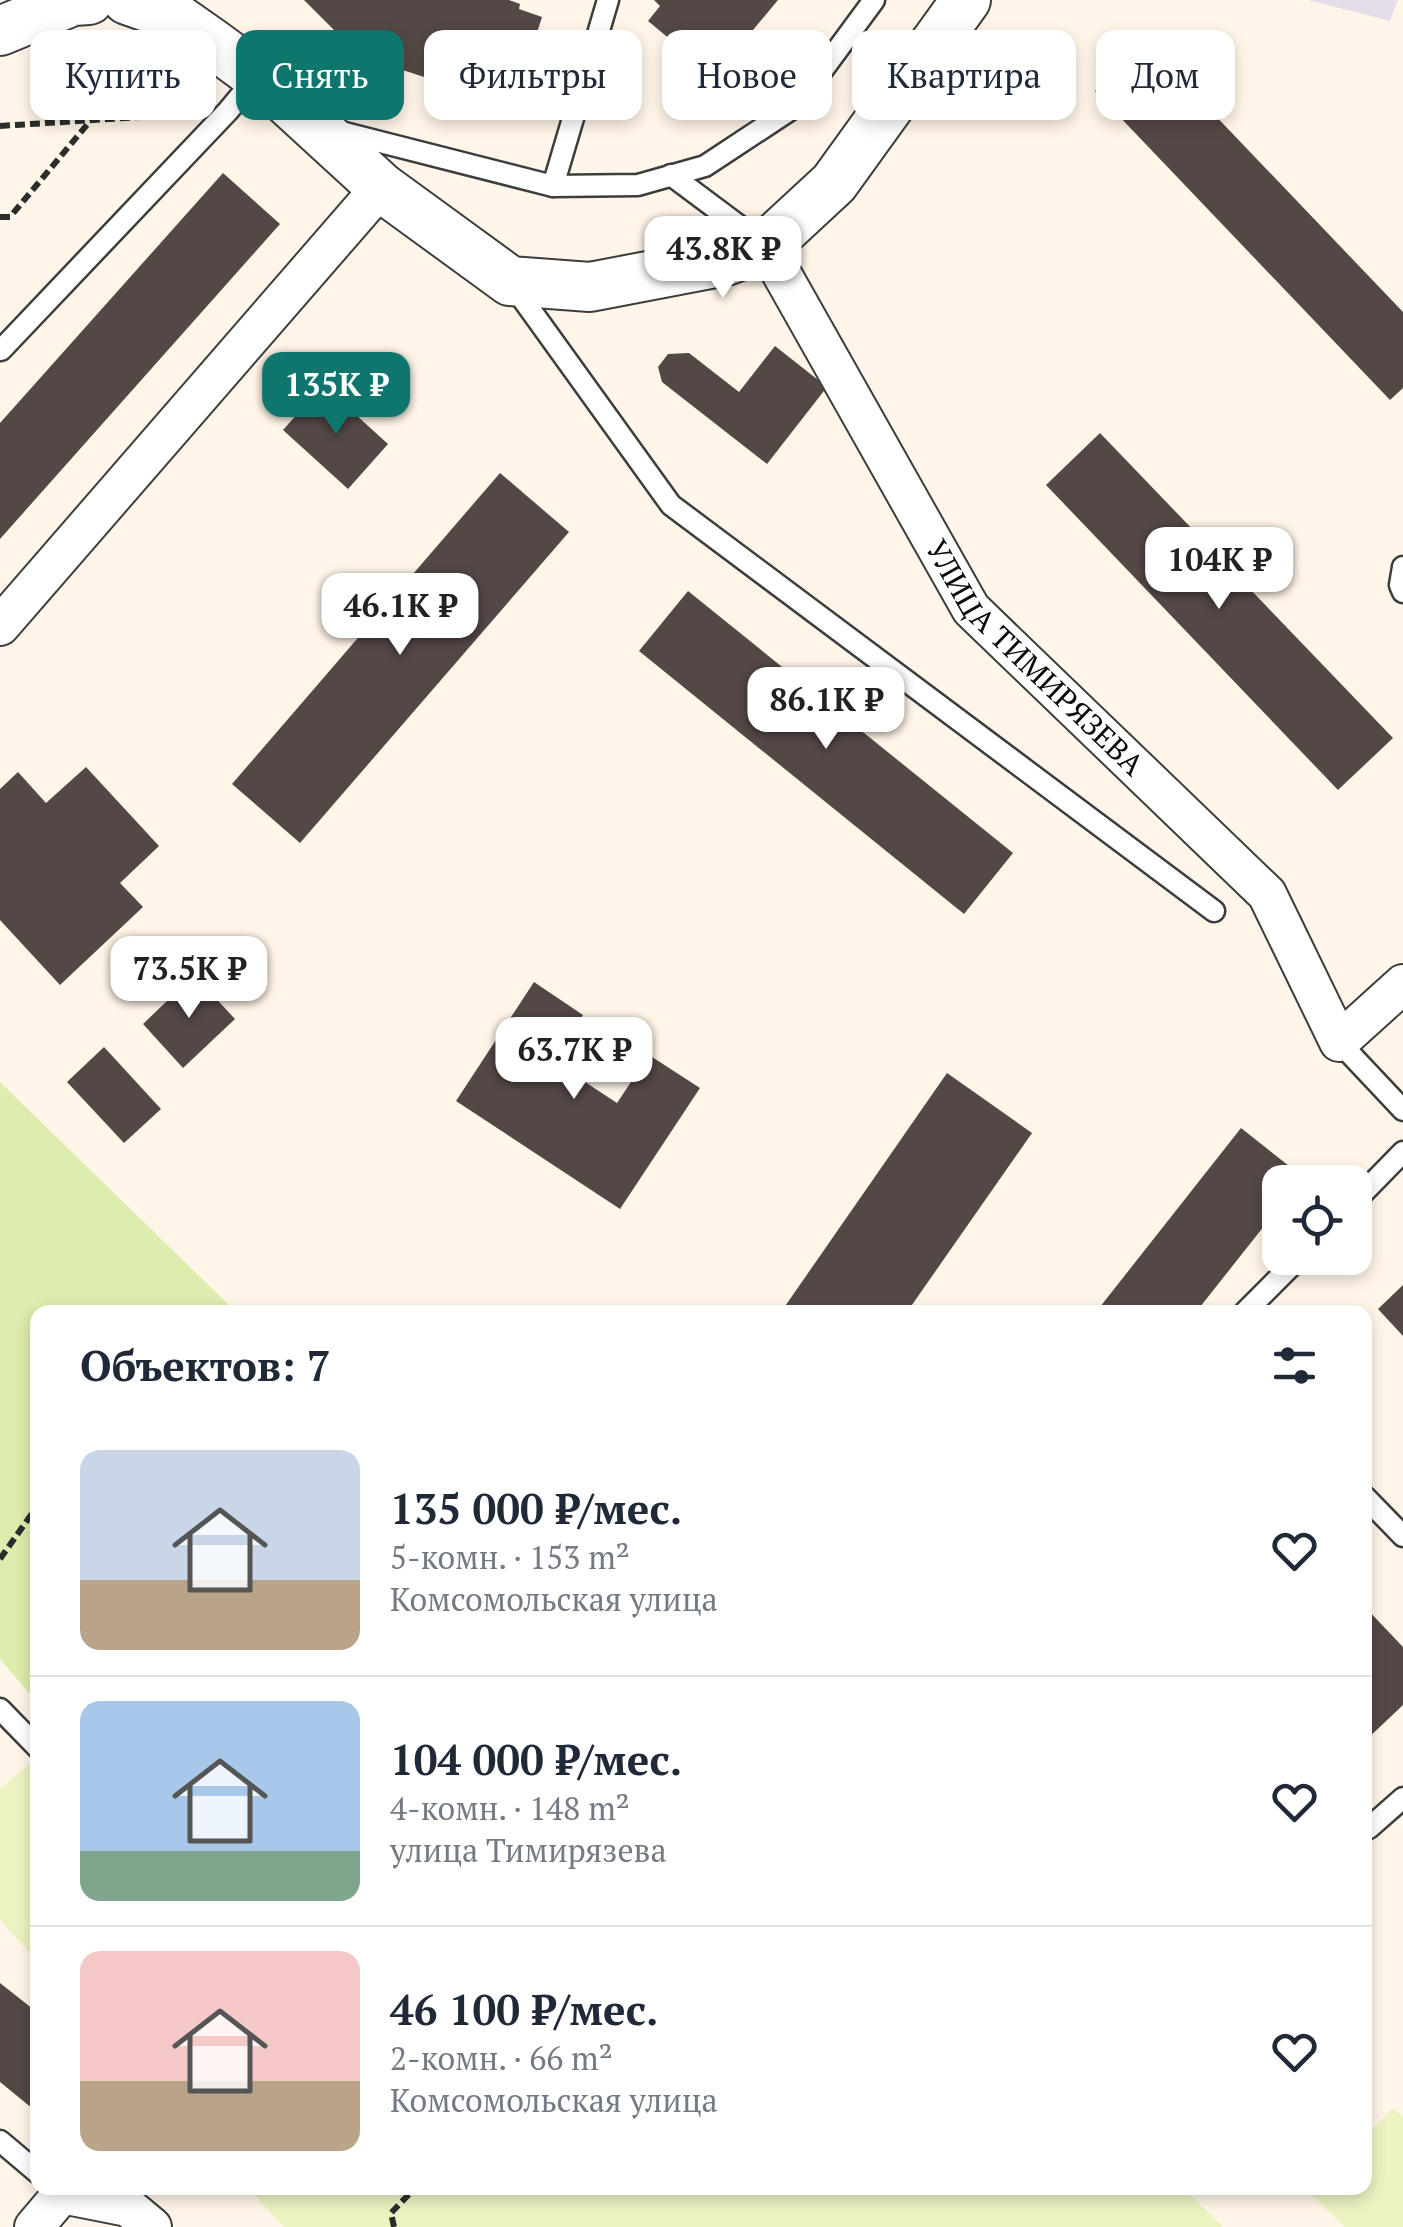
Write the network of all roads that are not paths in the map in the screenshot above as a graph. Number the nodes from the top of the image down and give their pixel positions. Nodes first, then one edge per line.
1 (72, 0) edge
2 (90, 0) edge
3 (127, 0) edge
4 (608, 0) edge
5 (874, 0) edge
6 (966, 0) edge
7 (174, 9) edge
8 (0, 31) edge
9 (236, 86) edge
10 (236, 100) edge
11 (301, 120) edge
12 (312, 125) junction
13 (671, 176) junction
14 (553, 186) junction
15 (381, 187) junction
16 (766, 246) junction
17 (510, 281) junction
18 (1, 350) edge
19 (1403, 567) edge
20 (1403, 592) edge
21 (0, 626) edge
22 (1214, 910) dead end
23 (1403, 984) edge
24 (1338, 1042) junction
25 (1403, 1110) edge
26 (1403, 1152) edge
27 (1372, 1184) edge
28 (1282, 1275) edge
29 (1252, 1305) edge
30 (1372, 1504) edge
31 (1403, 1536) edge
32 (0, 1709) edge
33 (30, 1740) edge
34 (1403, 1798) edge
35 (1372, 1825) edge
36 (0, 2141) edge
37 (30, 2167) edge
38 (47, 2195) edge
39 (86, 2195) edge
40 (34, 2227) edge
41 (152, 2227) edge

1 - 2 street
1 - 8 street
3 - 7 street
4 - 14 lane
5 - 13 lane
6 - 16 street
7 - 9 street
10 - 18 lane
11 - 12 street
12 - 14 lane
12 - 15 street
13 - 14 lane
13 - 16 lane
15 - 17 street
15 - 21 street
16 - 17 street
16 - 24 street, УЛИЦА ТИМИРЯЗЕВА
17 - 22 lane
19 - 20 lane
23 - 24 street
24 - 25 lane, УЛИЦА ТИМИРЯЗЕВА
26 - 27 lane
28 - 29 lane
30 - 31 lane
32 - 33 lane
34 - 35 lane
36 - 37 lane
38 - 40 street
39 - 41 street

